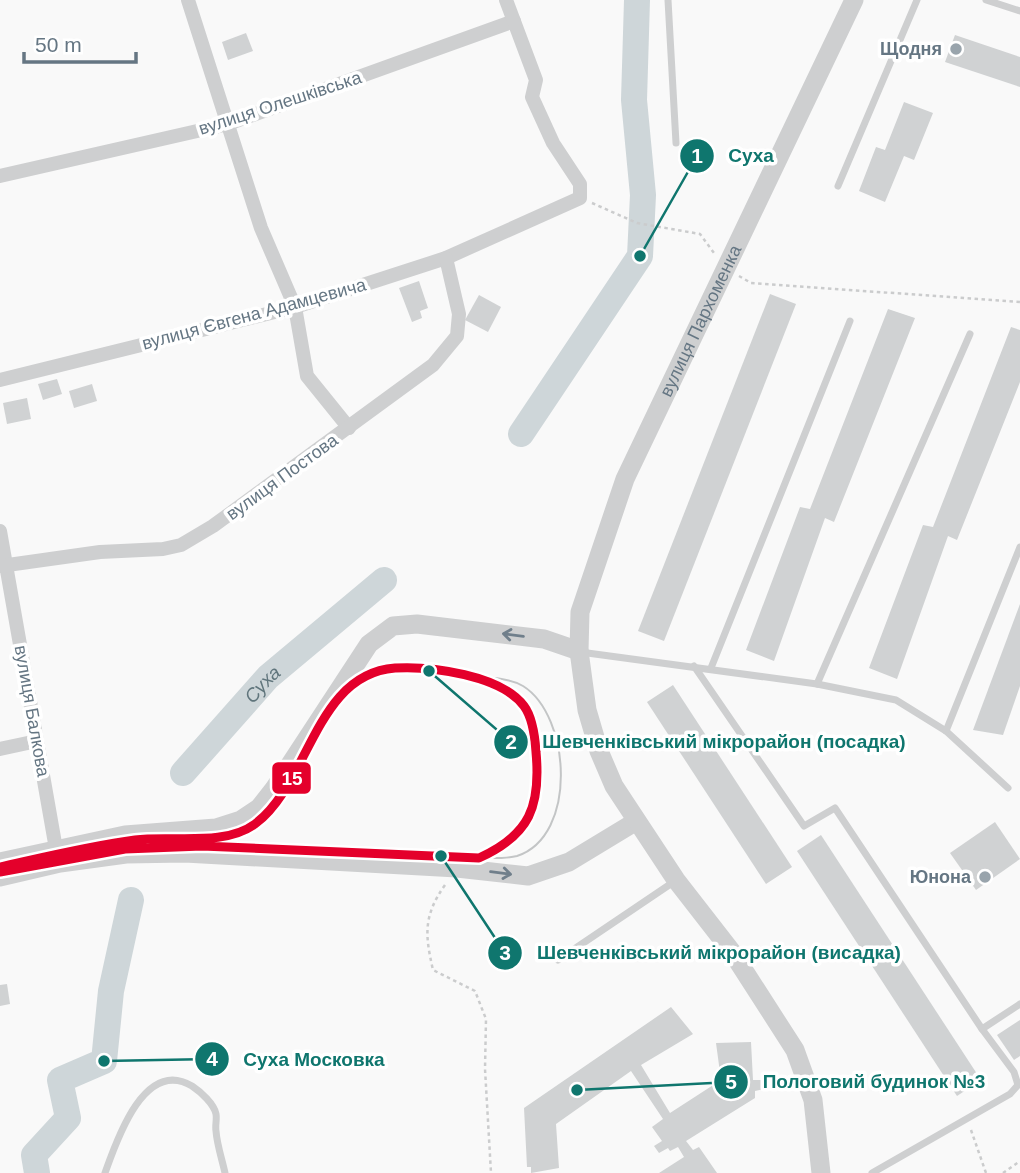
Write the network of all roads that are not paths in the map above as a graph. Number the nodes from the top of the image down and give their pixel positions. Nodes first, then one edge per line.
1 (188, 0) edge
2 (506, 0) edge
3 (668, 0) edge
4 (854, 0) edge
5 (918, 0) edge
6 (986, 0) edge
7 (1020, 11) edge
8 (514, 21) junction
9 (228, 124) junction
10 (676, 143) dead end
11 (0, 176) edge
12 (838, 186) dead end
13 (446, 258) junction
14 (295, 307) junction
15 (849, 321) dead end
16 (970, 334) dead end
17 (0, 380) edge
18 (349, 428) junction
19 (0, 531) edge
20 (1020, 547) edge
21 (3, 566) edge
22 (579, 652) junction
23 (694, 666) junction
24 (711, 668) junction
25 (817, 684) junction
26 (946, 731) junction
27 (37, 741) junction
28 (0, 749) edge
29 (1007, 788) dead end
30 (635, 822) junction
31 (56, 849) junction
32 (0, 862) edge
33 (0, 877) edge
34 (676, 880) junction
35 (558, 960) dead end
36 (1020, 1004) edge
37 (982, 1029) junction
38 (105, 1173) edge
39 (225, 1173) edge
40 (821, 1173) edge
41 (872, 1173) edge

1 - 9 street
2 - 8 street
3 - 10 lane
4 - 22 street, вулиця Пархоменка
5 - 12 lane
6 - 7 lane
8 - 9 street, вулиця Олешківська
8 - 13 street, вулиця Євгена Адамцевича
9 - 11 street, вулиця Олешківська
9 - 14 street
13 - 14 street, вулиця Євгена Адамцевича
13 - 18 street, вулиця Постова
14 - 17 street, вулиця Євгена Адамцевича
14 - 18 street
15 - 24 lane
16 - 25 lane
18 - 21 street, вулиця Постова
19 - 21 street, вулиця Балкова
20 - 26 lane
21 - 27 street, вулиця Балкова
22 - 23 lane
22 - 30 street, вулиця Пархоменка
22 -> 31 street
23 - 24 lane
23 - 37 lane
24 - 25 lane
25 - 26 lane
26 - 29 lane
27 - 28 street
27 - 31 street, вулиця Балкова
33 -> 30 street
30 - 34 street, вулиця Пархоменка
31 - 32 street
34 - 35 lane
34 - 40 street, вулиця Пархоменка
36 - 37 lane
37 - 41 lane
38 - 39 lane

